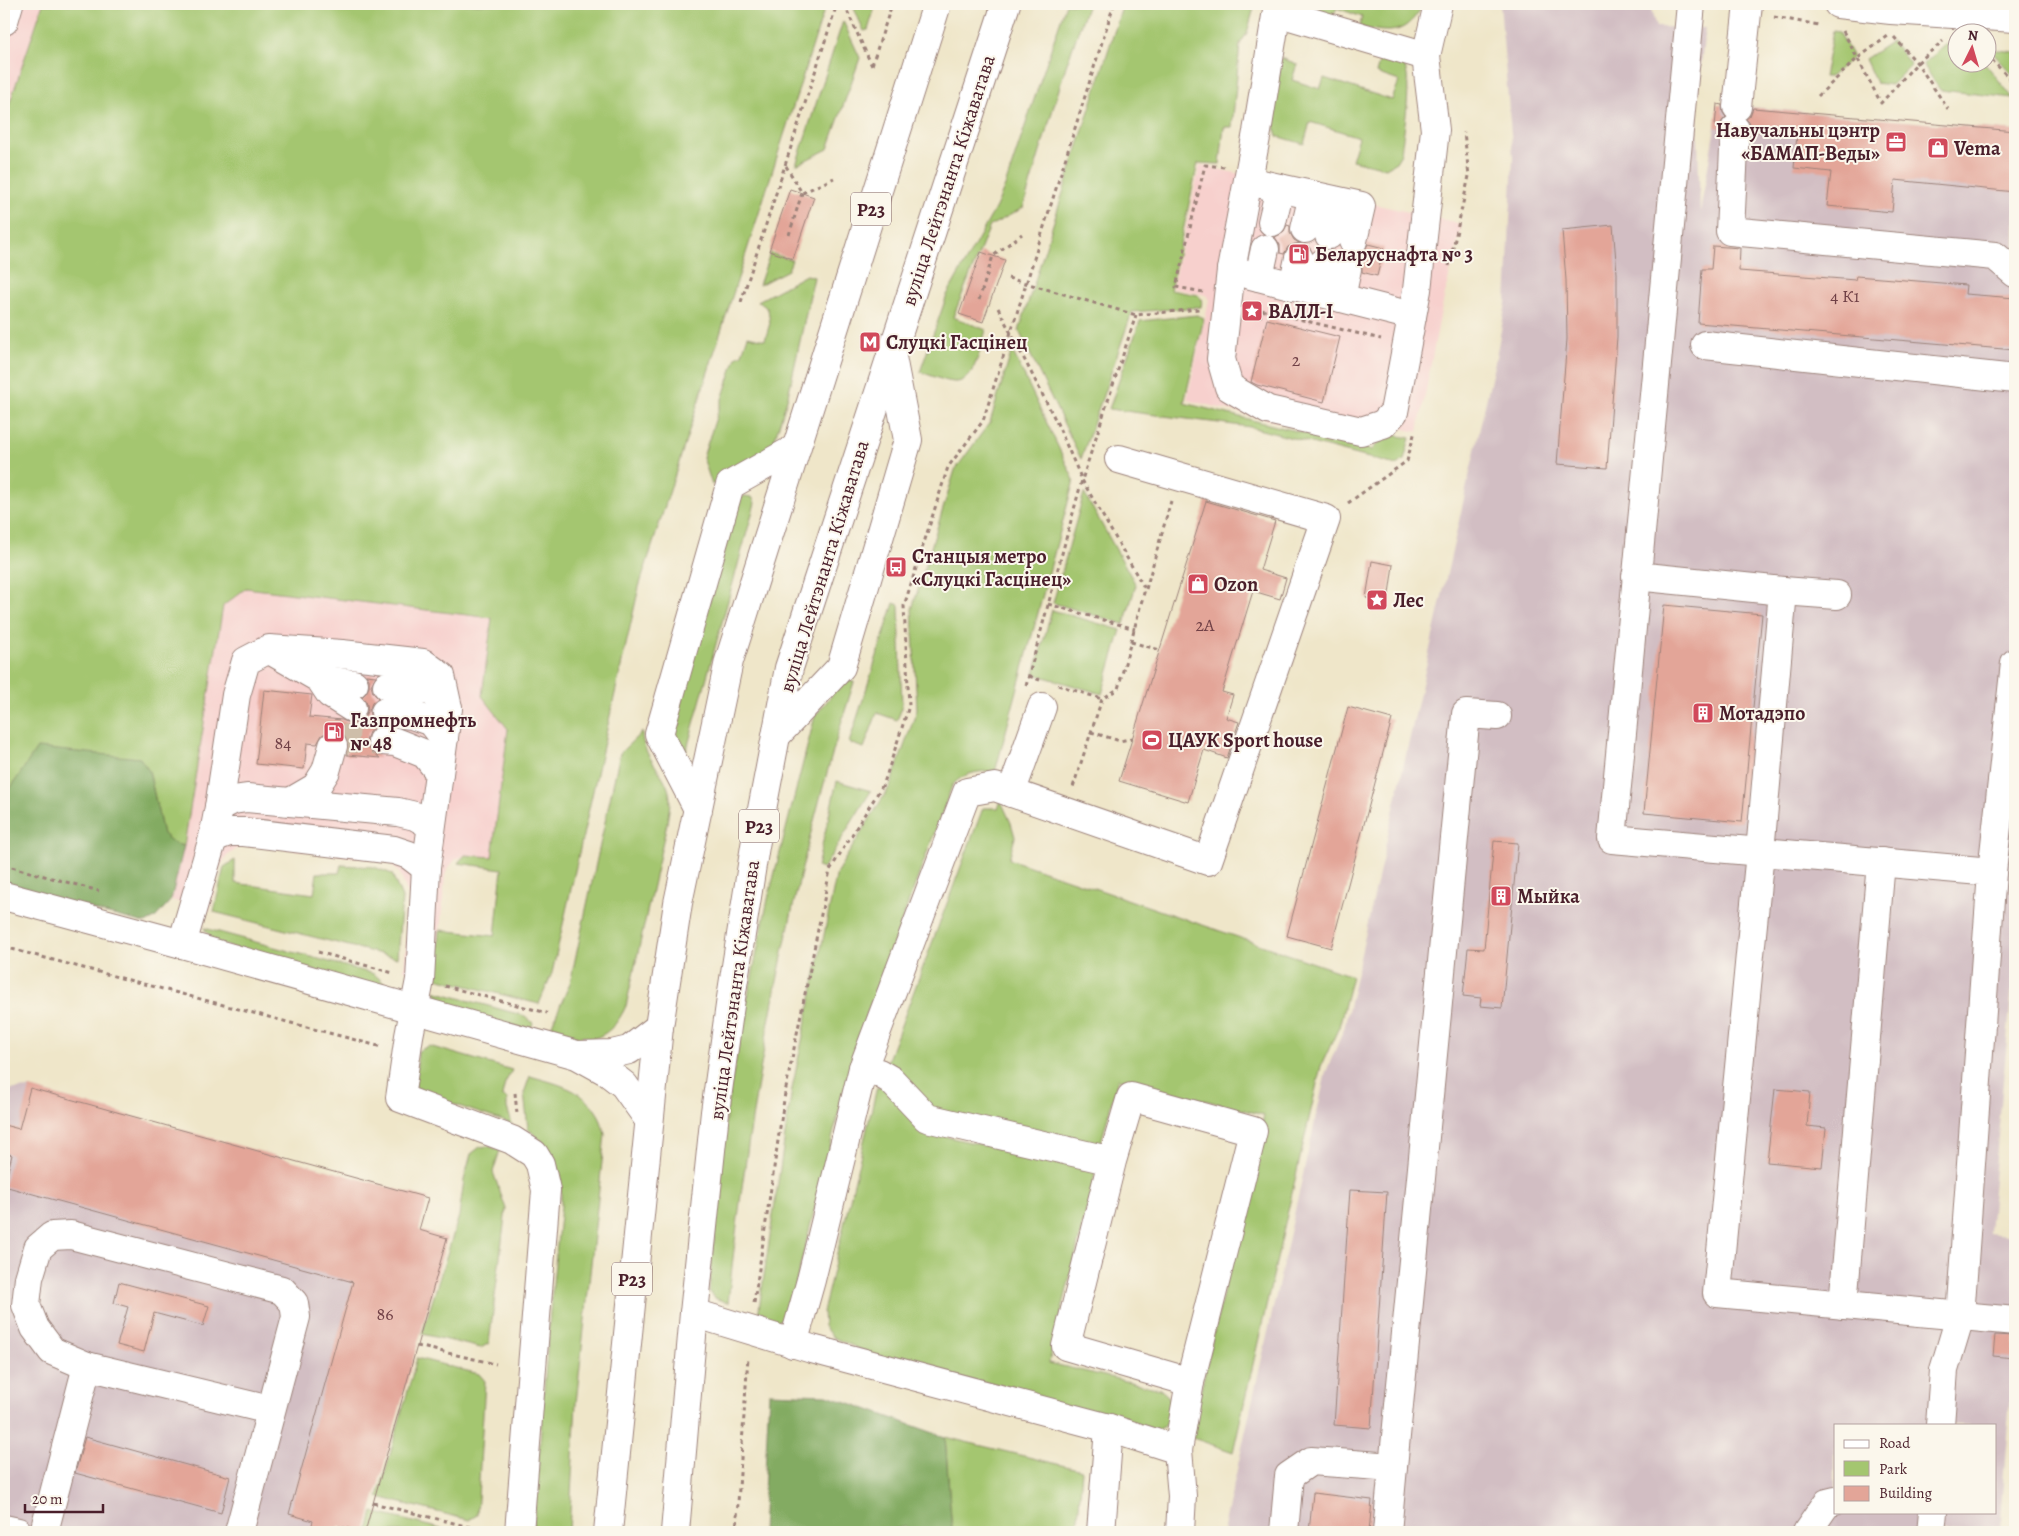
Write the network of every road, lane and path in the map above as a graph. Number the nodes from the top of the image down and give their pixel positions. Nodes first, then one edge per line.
1 (9, 4) edge
2 (837, 4) edge
3 (844, 4) edge
4 (892, 4) edge
5 (937, 4) edge
6 (1006, 4) edge
7 (1114, 4) edge
8 (1438, 4) edge
9 (1691, 4) edge
10 (1748, 4) edge
11 (1277, 8) edge
12 (1840, 16) edge
13 (2015, 18) edge
14 (4, 21) edge
15 (1943, 41) dead end
16 (1426, 56) junction
17 (1858, 58) junction
18 (1917, 63) junction
19 (1996, 64) edge
20 (2015, 84) edge
21 (1818, 96) dead end
22 (1948, 109) dead end
23 (1227, 158) dead end
24 (786, 166) junction
25 (834, 178) dead end
26 (1248, 181) junction
27 (1280, 188) junction
28 (802, 193) junction
29 (1325, 198) junction
30 (1272, 222) dead end
31 (1022, 234) dead end
32 (789, 235) dead end
33 (1266, 250) dead end
34 (1232, 270) junction
35 (2015, 273) edge
36 (1259, 277) junction
37 (1008, 278) dead end
38 (1026, 282) junction
39 (1317, 292) junction
40 (1207, 299) dead end
41 (979, 300) dead end
42 (741, 302) dead end
43 (998, 308) dead end
44 (1206, 308) dead end
45 (1136, 315) junction
46 (1251, 316) dead end
47 (1412, 316) junction
48 (1012, 333) junction
49 (1372, 337) dead end
50 (1705, 345) dead end
51 (891, 352) junction
52 (2015, 379) edge
53 (1414, 437) dead end
54 (796, 448) junction
55 (1119, 458) dead end
56 (1178, 475) junction
57 (1082, 480) junction
58 (1326, 518) junction
59 (1636, 576) junction
60 (1146, 589) junction
61 (1783, 591) junction
62 (1837, 595) dead end
63 (1048, 604) junction
64 (1134, 629) junction
65 (1131, 642) junction
66 (269, 649) junction
67 (1160, 650) dead end
68 (2015, 663) edge
69 (1029, 676) junction
70 (1042, 692) junction
71 (353, 696) dead end
72 (1102, 699) junction
73 (448, 708) junction
74 (1497, 716) dead end
75 (1091, 732) junction
76 (776, 736) junction
77 (444, 738) junction
78 (1133, 738) dead end
79 (382, 741) tunnel mouth
80 (333, 746) dead end
81 (439, 772) junction
82 (1011, 793) junction
83 (292, 801) junction
84 (220, 808) junction
85 (698, 809) junction
86 (1066, 812) junction
87 (431, 825) junction
88 (213, 838) junction
89 (1760, 852) junction
90 (1881, 862) junction
91 (4, 865) edge
92 (426, 868) junction
93 (1992, 872) junction
94 (107, 894) dead end
95 (4, 896) edge
96 (182, 944) junction
97 (4, 947) edge
98 (315, 951) dead end
99 (420, 980) junction
100 (414, 1010) junction
101 (547, 1012) dead end
102 (659, 1027) junction
103 (407, 1054) junction
104 (577, 1055) junction
105 (863, 1068) junction
106 (515, 1093) dead end
107 (517, 1115) dead end
108 (649, 1120) junction
109 (1112, 1160) junction
110 (1843, 1305) junction
111 (694, 1314) junction
112 (1960, 1316) junction
113 (2015, 1321) edge
114 (749, 1342) junction
115 (793, 1344) junction
116 (417, 1346) dead end
117 (756, 1357) dead end
118 (496, 1364) dead end
119 (87, 1366) junction
120 (1190, 1382) junction
121 (270, 1410) junction
122 (1940, 1424) edge
123 (1109, 1428) junction
124 (1178, 1450) junction
125 (1393, 1467) junction
126 (1834, 1501) edge
127 (373, 1503) dead end
128 (1933, 1514) edge
129 (4, 1528) edge
130 (486, 1531) edge
131 (18, 1532) edge
132 (44, 1532) edge
133 (239, 1532) edge
134 (518, 1532) edge
135 (608, 1532) edge
136 (675, 1532) edge
137 (736, 1532) edge
138 (1101, 1532) edge
139 (1180, 1532) edge
140 (1284, 1532) edge
141 (1387, 1532) edge
142 (1807, 1532) edge
143 (1931, 1532) edge

1 - 14 main road
2 - 24 path
3 - 4 path
5 - 54 main road, Р23
6 - 51 main road, вуліца Лейтэнанта Кіжаватава / Р23
7 - 38 path
8 - 16 main road
9 - 59 main road
10 - 35 main road
11 - 16 main road
11 - 26 main road
12 - 13 main road
12 - 17 path
15 - 18 path
16 - 47 main road
17 - 18 path
17 - 18 path
17 - 21 path
18 - 22 path
19 - 20 path
23 - 40 path
24 - 28 path
24 - 42 path
25 - 28 path
26 - 27 main road
26 - 34 main road
27 - 29 main road
27 - 30 main road
28 - 32 path
29 - 29 main road
31 - 41 path
33 - 36 main road
34 - 36 main road
34 - 47 main road
36 - 39 main road
37 - 38 path
38 - 45 path
38 - 48 path
39 - 39 main road
39 - 47 main road
43 - 48 path
44 - 45 path
45 - 57 path
46 - 49 path
48 - 57 path
48 - 114 path
50 - 52 main road
51 - 76 main road, вуліца Лейтэнанта Кіжаватава / Р23
51 - 76 main road
53 - 58 path
54 - 85 main road, Р23
54 - 85 main road
55 - 56 main road
56 - 58 main road
56 - 60 path
57 - 60 path
57 - 63 path
58 - 86 main road
59 - 61 main road
59 - 89 main road
60 - 64 path
61 - 62 main road
61 - 89 main road
63 - 64 path
63 - 69 path
64 - 65 path
65 - 67 path
65 - 72 path
66 - 71 main road
66 - 73 main road
66 - 84 main road
68 - 93 main road
69 - 70 path
69 - 70 path
70 - 72 path
70 - 82 main road
72 - 75 path
73 - 77 main road
73 - 77 main road
74 - 125 main road
75 - 78 path
75 - 86 path
76 - 111 main road, вуліца Лейтэнанта Кіжаватава / Р23
77 - 81 main road
79 - 81 main road
80 - 83 main road
81 - 87 main road
82 - 86 main road
82 - 105 main road
83 - 84 main road
83 - 87 main road
84 - 88 main road
85 - 102 main road, Р23
87 - 92 main road
88 - 92 main road
88 - 96 main road
89 - 90 main road
89 - 110 main road
90 - 93 main road
90 - 110 main road
91 - 94 path
92 - 99 main road
93 - 112 main road
95 - 96 main road
96 - 100 main road
97 - 103 path
98 - 99 path
99 - 100 main road
99 - 101 path
100 - 103 main road
100 - 104 main road
102 - 104 main road
102 - 108 main road, Р23
103 - 134 main road
104 - 108 main road
105 - 109 main road
105 - 115 main road
106 - 107 path
108 - 135 main road, Р23
109 - 120 main road
109 - 120 main road
110 - 112 main road
111 - 114 main road
111 - 136 main road, вуліца Лейтэнанта Кіжаватава / Р23
112 - 113 main road
112 - 122 main road
114 - 115 main road
114 - 117 path
114 - 137 path
115 - 123 main road
116 - 118 path
119 - 121 main road
119 - 121 main road
119 - 132 main road
120 - 124 main road
121 - 133 main road
123 - 124 main road
123 - 138 main road
124 - 139 main road
125 - 140 main road
125 - 141 main road
126 - 142 main road
127 - 130 path
128 - 143 main road
129 - 131 main road

